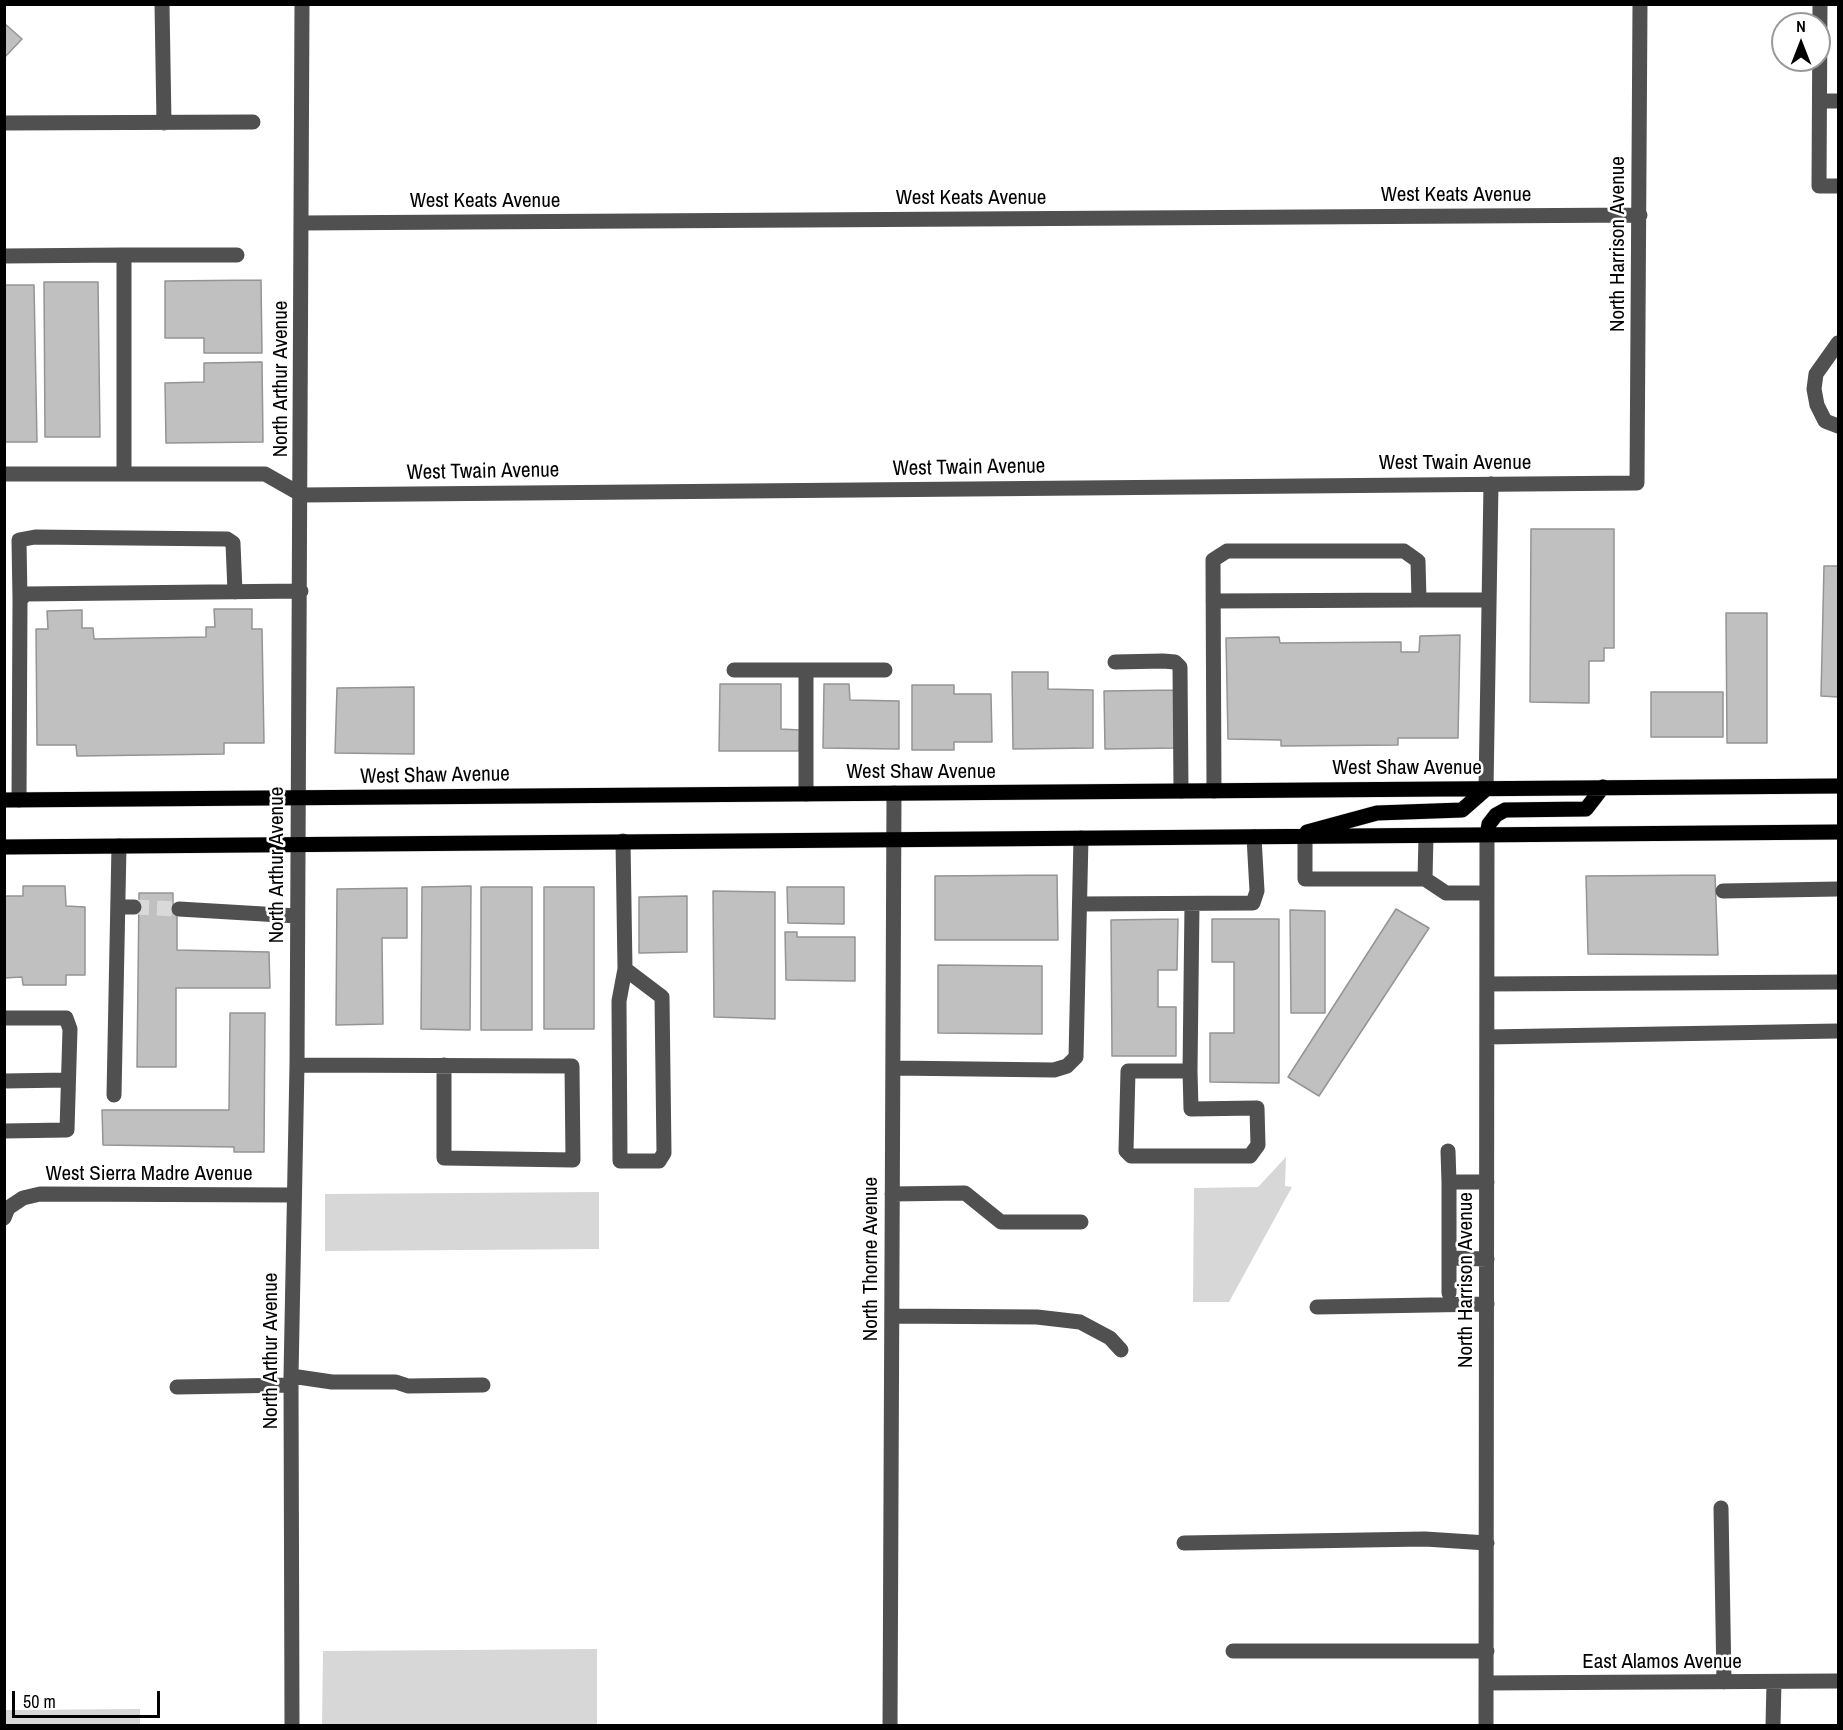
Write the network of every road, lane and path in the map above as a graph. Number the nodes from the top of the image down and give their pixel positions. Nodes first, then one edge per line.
1 (162, 4) edge
2 (303, 4) edge
3 (1640, 4) edge
4 (1820, 4) edge
5 (1820, 101) junction
6 (1839, 101) edge
7 (253, 122) dead end
8 (4, 123) edge
9 (164, 123) junction
10 (1839, 186) edge
11 (1640, 215) junction
12 (301, 223) junction
13 (124, 255) junction
14 (237, 255) dead end
15 (4, 256) edge
16 (1839, 343) edge
17 (1839, 426) edge
18 (4, 474) edge
19 (124, 474) junction
20 (1637, 483) joint
21 (1491, 484) junction
22 (302, 495) junction
23 (301, 591) junction
24 (235, 592) junction
25 (20, 600) junction
26 (1419, 600) junction
27 (1488, 600) junction
28 (1213, 601) junction
29 (1115, 662) dead end
30 (734, 670) dead end
31 (806, 670) junction
32 (885, 670) dead end
33 (1839, 786) edge
34 (1603, 787) junction
35 (1486, 789) junction
36 (1181, 791) junction
37 (1214, 791) junction
38 (894, 793) junction
39 (806, 794) junction
40 (298, 799) junction
41 (12, 800) edge
42 (1839, 832) edge
43 (1487, 835) junction
44 (1426, 836) junction
45 (1254, 837) junction
46 (1297, 837) junction
47 (1081, 838) junction
48 (895, 840) junction
49 (623, 842) junction
50 (297, 844) junction
51 (119, 846) junction
52 (4, 847) edge
53 (1425, 879) junction
54 (1839, 889) edge
55 (1723, 891) dead end
56 (1487, 893) junction
57 (1080, 904) junction
58 (1192, 904) junction
59 (118, 907) junction
60 (134, 907) tunnel mouth
61 (179, 909) tunnel mouth
62 (297, 916) junction
63 (625, 969) junction
64 (1839, 982) edge
65 (1487, 984) junction
66 (4, 1018) edge
67 (1839, 1031) edge
68 (1487, 1036) junction
69 (297, 1065) junction
70 (444, 1065) junction
71 (893, 1068) junction
72 (1190, 1071) junction
73 (68, 1080) junction
74 (4, 1081) edge
75 (114, 1095) dead end
76 (4, 1131) edge
77 (1448, 1151) dead end
78 (1449, 1182) junction
79 (1487, 1182) junction
80 (892, 1194) junction
81 (293, 1195) junction
82 (7, 1213) edge
83 (1081, 1222) dead end
84 (1449, 1258) junction
85 (1487, 1259) junction
86 (1449, 1293) dead end
87 (1487, 1304) junction
88 (1317, 1306) dead end
89 (892, 1316) junction
90 (1121, 1350) dead end
91 (291, 1381) junction
92 (483, 1385) dead end
93 (177, 1387) dead end
94 (1721, 1508) dead end
95 (1487, 1543) junction
96 (1184, 1544) dead end
97 (1233, 1651) dead end
98 (1487, 1651) junction
99 (1839, 1681) edge
100 (1724, 1682) junction
101 (1774, 1682) junction
102 (1486, 1683) junction
103 (292, 1725) edge
104 (890, 1725) edge
105 (1486, 1725) edge
106 (1773, 1725) edge

1 - 9 street
2 - 12 street, North Arthur Avenue
3 - 11 street, North Harrison Avenue
4 - 5 street
5 - 6 street
5 - 10 street
7 - 9 street
8 - 9 street
11 - 12 street, West Keats Avenue
11 - 20 street, North Harrison Avenue
12 - 22 street, North Arthur Avenue
13 - 14 street
13 - 15 street
13 - 19 street
16 - 17 street
18 - 19 street
19 - 22 street
20 - 21 street, West Twain Avenue
21 - 22 street, West Twain Avenue
21 - 27 street
22 - 23 street, North Arthur Avenue
23 - 24 street
23 - 40 street, North Arthur Avenue
24 - 25 street
24 - 25 street
25 - 41 street
26 - 27 street
26 - 28 street
26 - 28 street
27 - 35 street
28 - 37 street
29 - 36 street
30 - 31 street
31 - 32 street
31 - 39 street
33 - 34 main road, West Shaw Avenue
34 - 35 main road, West Shaw Avenue
34 - 43 main road
35 - 37 main road, West Shaw Avenue
35 - 46 main road
36 - 37 main road, West Shaw Avenue
36 - 38 main road, West Shaw Avenue
38 - 39 main road, West Shaw Avenue
38 - 48 street, North Thorne Avenue
39 - 40 main road, West Shaw Avenue
40 - 41 main road, West Shaw Avenue
40 - 50 street, North Arthur Avenue
42 - 43 main road
43 - 44 main road
43 - 56 street, North Harrison Avenue
44 - 46 main road
44 - 53 street
45 - 46 main road
45 - 47 main road
45 - 58 street
46 - 53 street
47 - 48 main road
47 - 57 street
48 - 49 main road
48 - 71 street, North Thorne Avenue
49 - 50 main road
49 - 63 street
50 - 51 main road
50 - 62 street, North Arthur Avenue
51 - 52 main road
51 - 59 street
53 - 56 street
54 - 55 street
56 - 65 street, North Harrison Avenue
57 - 58 street
57 - 71 street
58 - 72 street
59 - 60 street
59 - 75 street
61 - 62 street
62 - 69 street, North Arthur Avenue
63 - 63 street
64 - 65 street
65 - 68 street, North Harrison Avenue
66 - 73 street
67 - 68 street
68 - 79 street, North Harrison Avenue
69 - 70 street
69 - 81 street, North Arthur Avenue
70 - 70 street
71 - 80 street, North Thorne Avenue
72 - 72 street
73 - 74 street
73 - 76 street
77 - 78 street
78 - 79 street
78 - 84 street
79 - 85 street, North Harrison Avenue
80 - 83 street
80 - 89 street, North Thorne Avenue
81 - 82 street, West Sierra Madre Avenue
81 - 91 street, North Arthur Avenue
84 - 85 street
84 - 86 street
85 - 87 street, North Harrison Avenue
87 - 88 street
87 - 95 street, North Harrison Avenue
89 - 90 street
89 - 104 street, North Thorne Avenue
91 - 92 street
91 - 93 street
91 - 103 street, North Arthur Avenue
94 - 100 street
95 - 96 street
95 - 98 street, North Harrison Avenue
97 - 98 street
98 - 102 street, North Harrison Avenue
99 - 101 street, East Alamos Avenue
100 - 101 street, East Alamos Avenue
100 - 102 street, East Alamos Avenue
101 - 106 street
102 - 105 street, North Harrison Avenue

